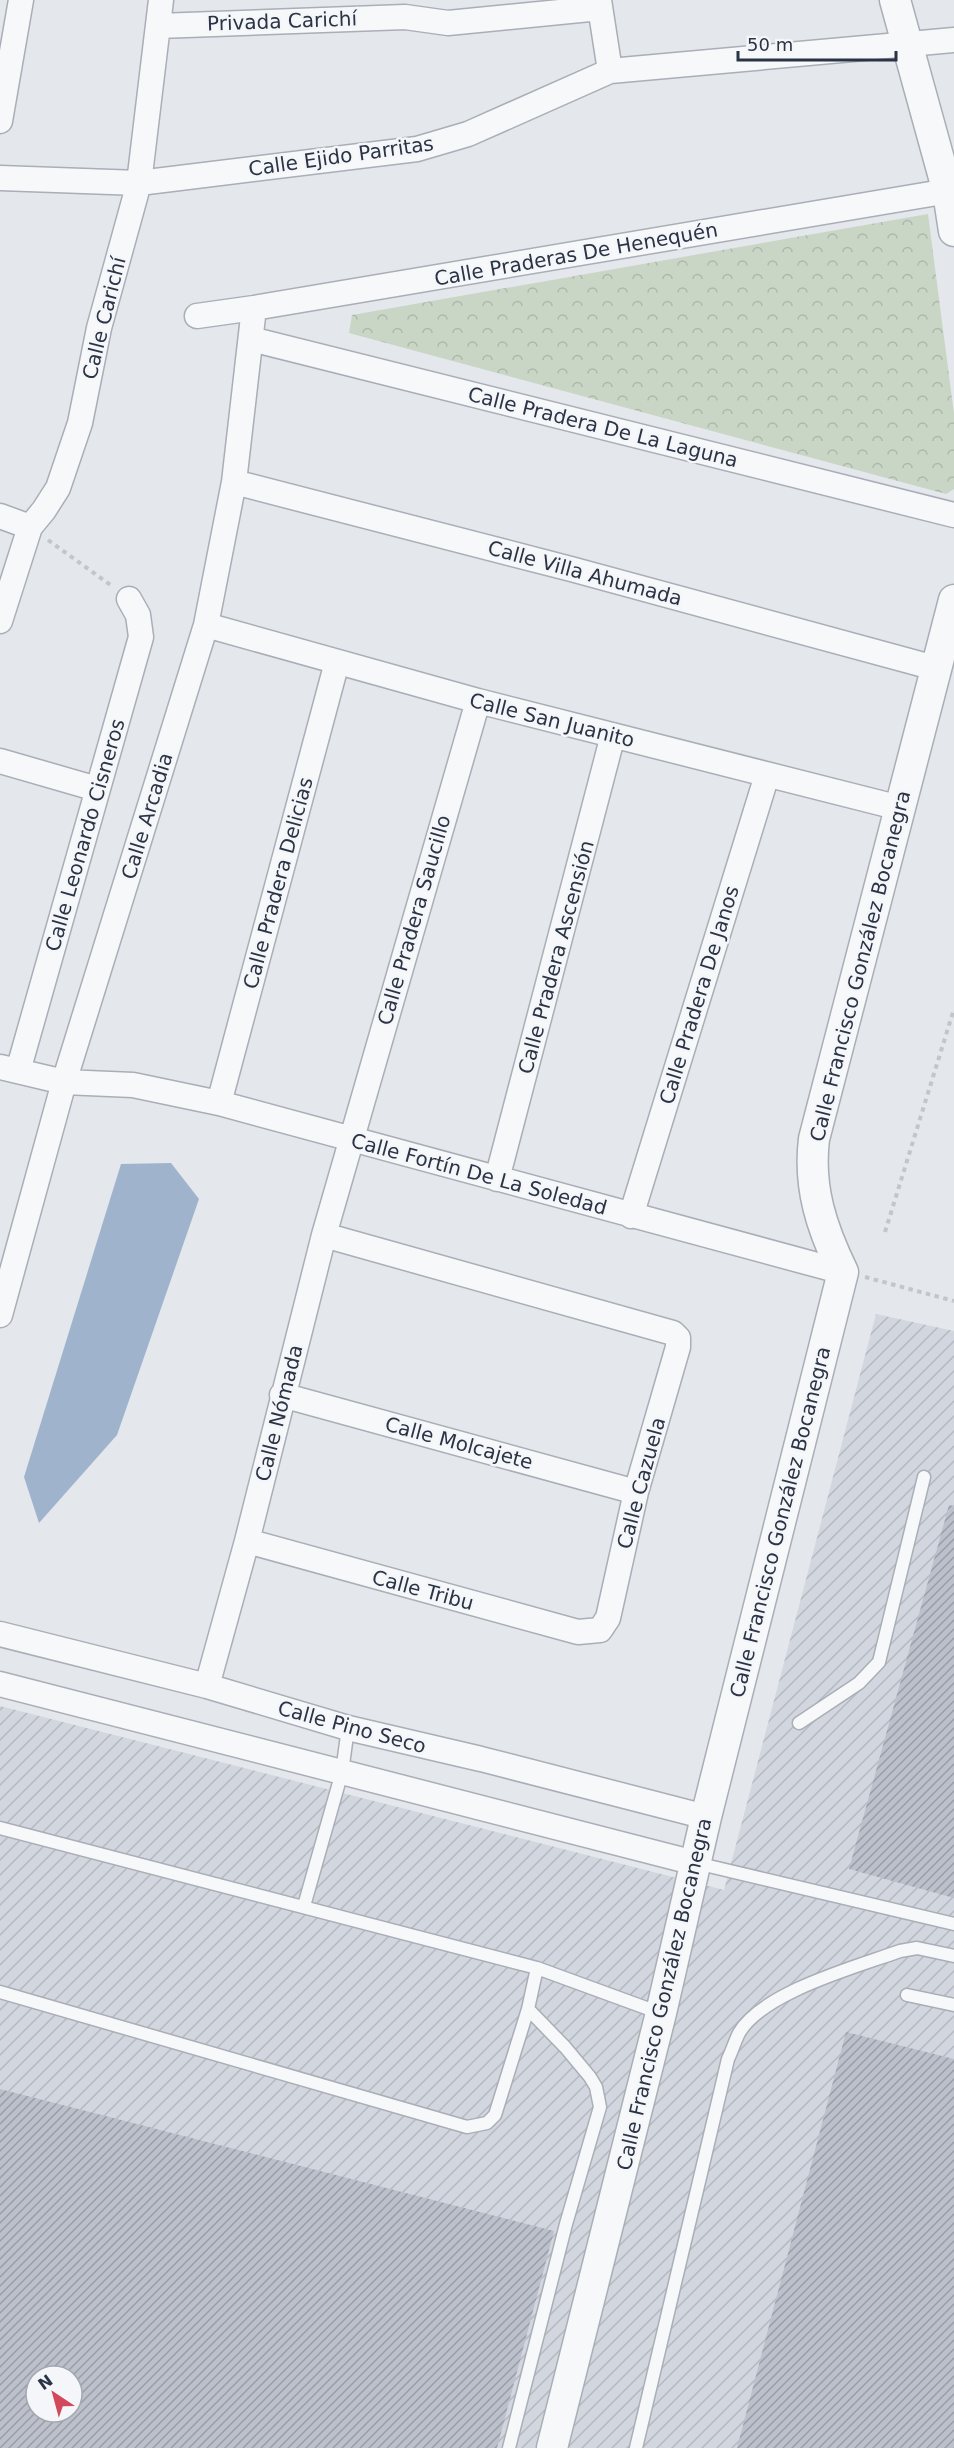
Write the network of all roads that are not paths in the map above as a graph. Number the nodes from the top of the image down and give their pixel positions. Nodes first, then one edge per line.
1 (21, 0) edge
2 (161, 0) edge
3 (895, 0) edge
4 (599, 4) edge
5 (403, 9) edge
6 (158, 26) junction
7 (954, 40) edge
8 (909, 44) junction
9 (610, 71) junction
10 (0, 121) edge
11 (0, 178) edge
12 (139, 183) junction
13 (951, 191) edge
14 (954, 231) edge
15 (254, 308) junction
16 (197, 316) dead end
17 (251, 339) junction
18 (234, 482) junction
19 (954, 515) edge
20 (0, 516) edge
21 (30, 527) junction
22 (129, 599) road end
23 (954, 600) edge
24 (0, 621) edge
25 (206, 625) junction
26 (337, 662) junction
27 (935, 668) junction
28 (478, 701) junction
29 (613, 735) junction
30 (0, 761) edge
31 (767, 775) junction
32 (97, 789) junction
33 (900, 808) junction
34 (9, 1069) edge
35 (64, 1082) junction
36 (219, 1104) junction
37 (351, 1139) junction
38 (497, 1179) junction
39 (631, 1216) junction
40 (324, 1235) junction
41 (843, 1272) junction
42 (0, 1315) edge
43 (282, 1395) junction
44 (924, 1477) dead end
45 (636, 1492) junction
46 (247, 1541) junction
47 (600, 1630) joint
48 (0, 1634) edge
49 (0, 1684) edge
50 (207, 1686) junction
51 (799, 1723) dead end
52 (348, 1728) junction
53 (342, 1772) junction
54 (706, 1817) junction
55 (0, 1828) edge
56 (695, 1863) junction
57 (304, 1906) junction
58 (954, 1924) edge
59 (954, 1956) edge
60 (537, 1968) junction
61 (0, 1992) edge
62 (907, 1995) dead end
63 (954, 2005) edge
64 (528, 2008) junction
65 (661, 2013) junction
66 (509, 2448) edge
67 (552, 2448) edge
68 (636, 2448) edge

1 - 10 street
2 - 6 street, Calle Carichí
3 - 8 street
4 - 5 street, Privada Carichí
4 - 9 street
5 - 6 street, Privada Carichí
6 - 12 street, Calle Carichí
7 - 8 street, Calle Ejido Parritas
8 - 9 street, Calle Ejido Parritas
8 - 13 street
9 - 12 street, Calle Ejido Parritas
11 - 12 street, Calle Ejido Parritas
12 - 21 street, Calle Carichí
13 - 14 street
13 - 15 street, Calle Praderas De Henequén
15 - 16 street, Calle Praderas De Henequén
15 - 17 street, Calle Arcadia
17 - 18 street, Calle Arcadia
17 - 19 street, Calle Pradera De La Laguna
18 - 25 street, Calle Arcadia
18 - 27 street, Calle Villa Ahumada
20 - 21 street
21 - 24 street, Calle Carichí
22 - 32 street, Calle Leonardo Cisneros
23 - 27 street, Calle Francisco González Bocanegra
25 - 26 street, Calle San Juanito
25 - 35 street, Calle Arcadia
26 - 28 street, Calle San Juanito
26 - 36 street, Calle Pradera Delicias
27 - 33 street, Calle Francisco González Bocanegra
28 - 29 street, Calle San Juanito
28 - 37 street, Calle Pradera Saucillo
29 - 31 street, Calle San Juanito
29 - 38 street, Calle Pradera Ascensión
30 - 32 street
31 - 33 street, Calle San Juanito
31 - 39 street, Calle Pradera De Janos
32 - 34 street, Calle Leonardo Cisneros
33 - 41 street, Calle Francisco González Bocanegra
34 - 35 street, Calle Fortín De La Soledad
35 - 36 street, Calle Fortín De La Soledad
35 - 42 street, Calle Arcadia
36 - 37 street, Calle Fortín De La Soledad
37 - 38 street, Calle Fortín De La Soledad
37 - 40 street, Calle Nómada
38 - 39 street, Calle Fortín De La Soledad
39 - 41 street, Calle Fortín De La Soledad
40 - 43 street, Calle Nómada
40 - 45 street, Calle Cazuela
41 - 54 street, Calle Francisco González Bocanegra
43 - 45 street, Calle Molcajete
43 - 46 street, Calle Nómada
44 - 51 lane
45 - 47 street, Calle Cazuela
46 - 47 street, Calle Tribu
46 - 50 street, Calle Nómada
48 - 50 street, Calle Pino Seco
49 - 53 street
50 - 52 street, Calle Pino Seco
52 - 53 lane
52 - 54 street, Calle Pino Seco
53 - 56 street
53 - 57 lane
54 - 56 street, Calle Francisco González Bocanegra
55 - 57 lane
56 - 58 lane
56 - 65 street, Calle Francisco González Bocanegra
57 - 60 lane
59 - 68 lane
60 - 64 lane
60 - 65 lane
61 - 64 lane
62 - 63 lane
64 - 66 lane
65 - 67 street, Calle Francisco González Bocanegra

